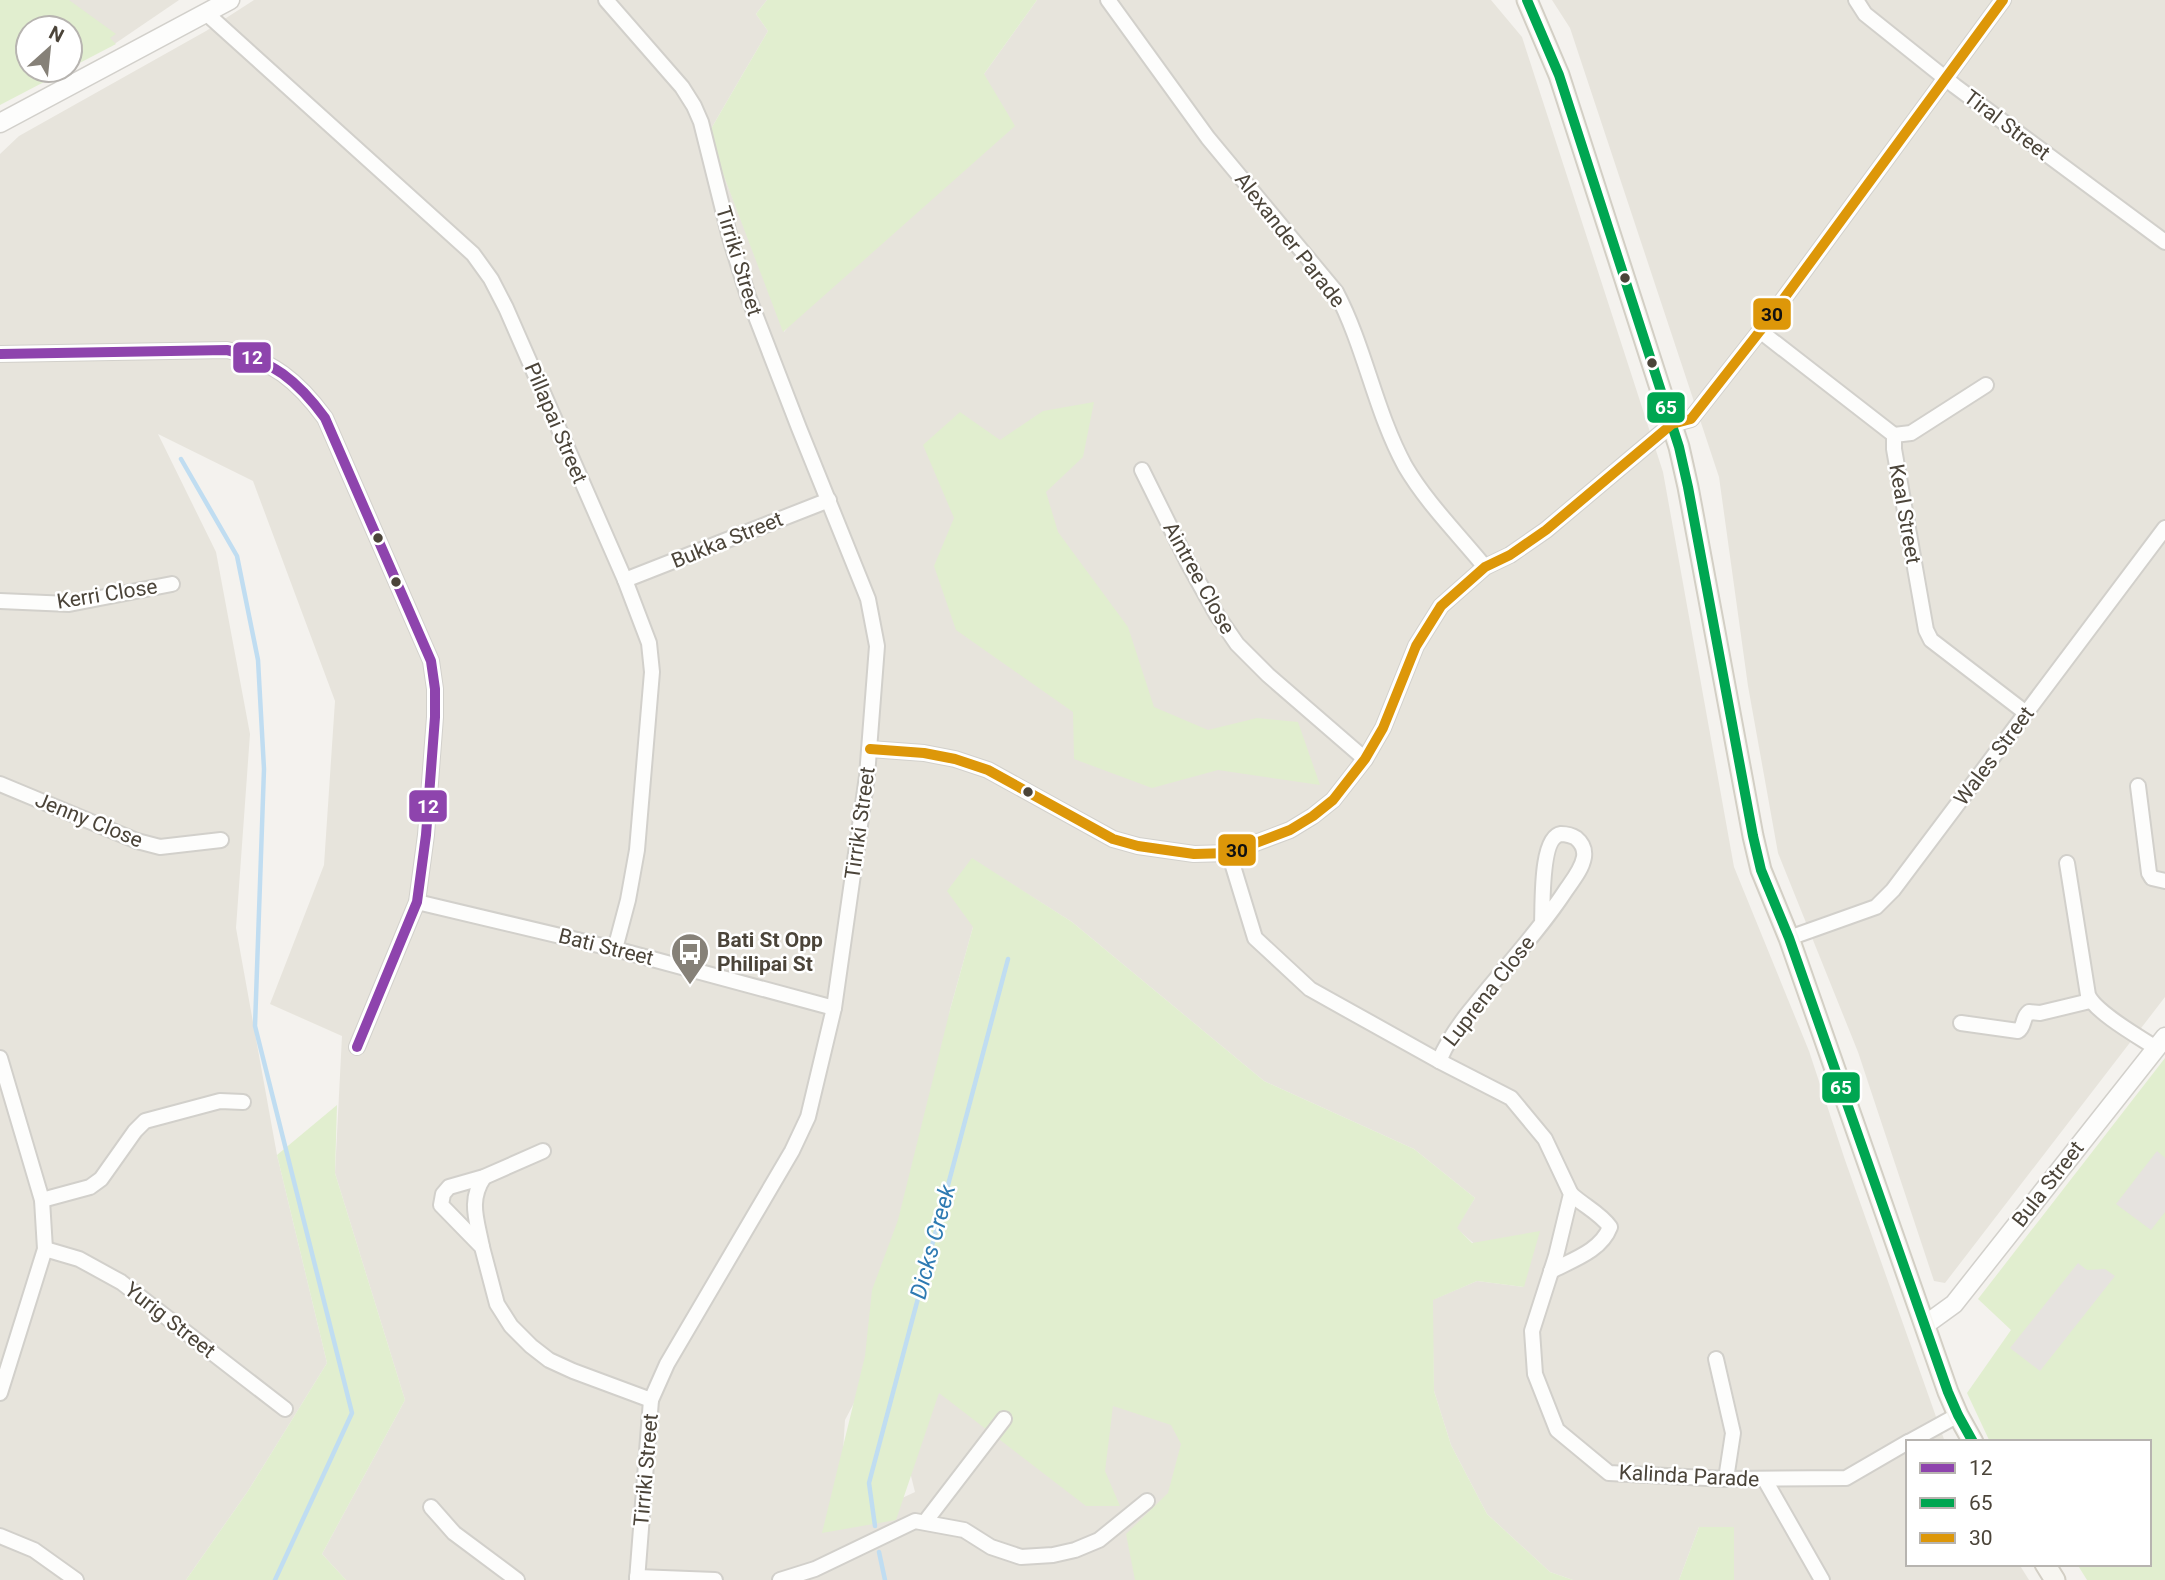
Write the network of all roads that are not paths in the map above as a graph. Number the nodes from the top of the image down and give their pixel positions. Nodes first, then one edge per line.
1 (230, 0) edge
2 (606, 0) edge
3 (1108, 0) edge
4 (1527, 0) edge
5 (1856, 0) edge
6 (2003, 0) edge
7 (206, 13) junction
8 (1946, 79) junction
9 (0, 123) edge
10 (2165, 242) edge
11 (1760, 331) junction
12 (0, 354) edge
13 (1986, 385) dead end
14 (1672, 424) junction
15 (1894, 435) junction
16 (1142, 470) dead end
17 (829, 500) junction
18 (2165, 528) edge
19 (1485, 567) junction
20 (625, 580) junction
21 (172, 584) dead end
22 (0, 601) edge
23 (2026, 713) junction
24 (870, 749) junction
25 (1365, 759) junction
26 (0, 784) edge
27 (2138, 786) dead end
28 (220, 840) dead end
29 (1229, 853) junction
30 (2067, 863) dead end
31 (2165, 881) edge
32 (417, 902) junction
33 (1542, 923) junction
34 (1789, 938) junction
35 (615, 949) junction
36 (2090, 1001) junction
37 (834, 1008) junction
38 (1961, 1023) dead end
39 (2160, 1043) edge
40 (357, 1047) dead end
41 (0, 1058) edge
42 (1439, 1061) junction
43 (243, 1102) dead end
44 (543, 1151) dead end
45 (484, 1177) junction
46 (1571, 1194) junction
47 (41, 1200) junction
48 (482, 1247) junction
49 (44, 1249) junction
50 (1551, 1271) junction
51 (1925, 1325) junction
52 (1716, 1359) dead end
53 (0, 1393) edge
54 (651, 1400) junction
55 (285, 1409) dead end
56 (1958, 1415) junction
57 (1004, 1419) dead end
58 (1912, 1440) edge
59 (1972, 1440) edge
60 (1906, 1443) edge
61 (1726, 1479) junction
62 (1765, 1480) junction
63 (1147, 1501) dead end
64 (431, 1507) dead end
65 (925, 1522) junction
66 (0, 1536) edge
67 (637, 1579) edge
68 (76, 1580) edge
69 (517, 1580) edge
70 (715, 1580) edge
71 (780, 1580) edge
72 (1822, 1580) edge

1 - 7 street
2 - 17 street, Tirriki Street
3 - 19 street, Alexander Parade
4 - 14 main road
5 - 8 street, Tiral Street
6 - 8 street
7 - 9 street
7 - 20 street, Pillapai Street
8 - 10 street, Tiral Street
8 - 11 street
11 - 14 street
11 - 15 street, Keal Street
12 - 32 street
13 - 15 street
14 - 19 street
14 - 34 main road
15 - 23 street, Keal Street
16 - 25 street, Aintree Close
17 - 20 street, Bukka Street
17 - 24 street, Tirriki Street
18 - 23 street, Wales Street
19 - 25 street
20 - 35 street, Pillapai Street
21 - 22 street, Kerri Close
23 - 34 street, Wales Street
24 - 29 street
24 - 37 street, Tirriki Street
25 - 29 street
26 - 28 street, Jenny Close
27 - 31 street
29 - 42 street
30 - 36 street
32 - 35 street, Bati Street
32 - 40 street
33 - 33 street, Luprena Close
33 - 42 street, Luprena Close
34 - 51 main road
35 - 37 street, Bati Street
36 - 38 street
36 - 39 street
37 - 54 street, Tirriki Street
39 - 51 street, Bula Street
41 - 47 street
42 - 46 street
43 - 47 street
44 - 45 street
45 - 48 street
45 - 48 street
46 - 50 street, Kalinda Parade
46 - 50 street
47 - 49 street
48 - 54 street
49 - 53 street
49 - 55 street, Yurig Street
50 - 61 street, Kalinda Parade
51 - 56 main road
52 - 61 street
54 - 67 street, Tirriki Street
56 - 58 street, Kalinda Parade
56 - 59 main road
57 - 65 street
60 - 62 street, Kalinda Parade
61 - 62 street, Kalinda Parade
62 - 72 street
63 - 65 street
64 - 69 street
65 - 71 street
66 - 68 street
67 - 70 street

